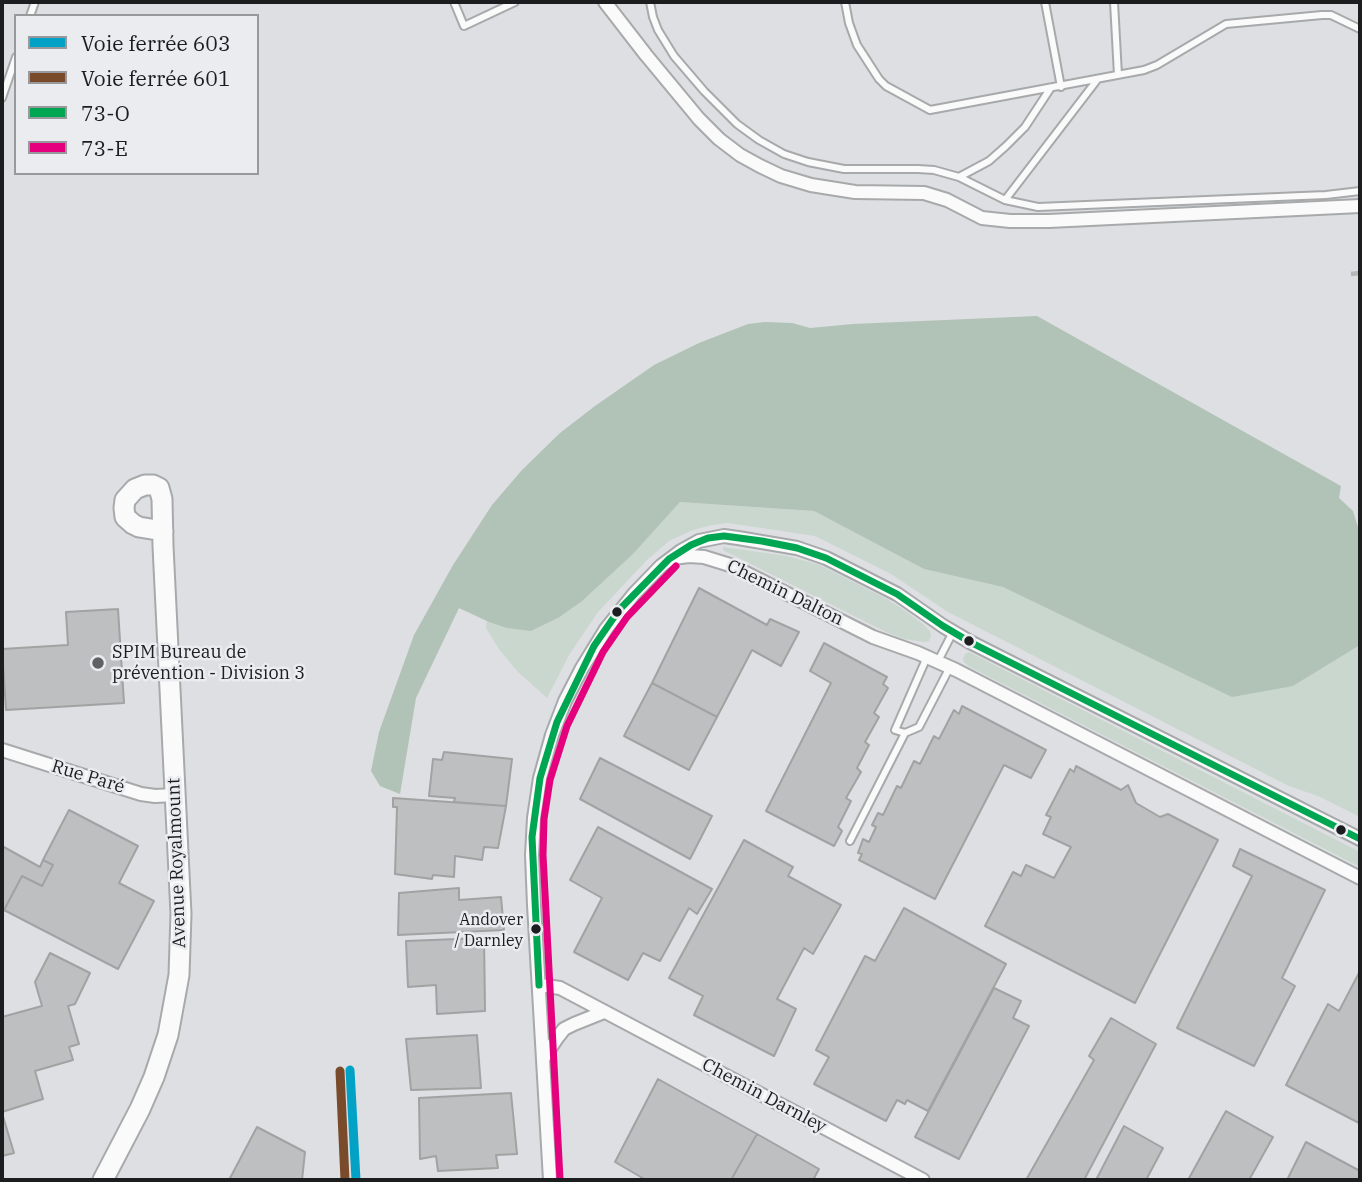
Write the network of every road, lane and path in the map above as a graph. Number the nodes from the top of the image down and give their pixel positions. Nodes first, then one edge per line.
1 (454, 2) edge
2 (515, 2) edge
3 (605, 2) edge
4 (650, 2) edge
5 (845, 2) edge
6 (1045, 2) edge
7 (1114, 2) edge
8 (1360, 29) edge
9 (14, 63) edge
10 (1118, 75) junction
11 (1097, 80) junction
12 (1061, 87) junction
13 (1050, 89) junction
14 (2, 98) edge
15 (959, 177) junction
16 (1360, 191) edge
17 (1005, 200) junction
18 (1360, 206) edge
19 (163, 531) dead end
20 (669, 559) junction
21 (953, 632) junction
22 (932, 659) junction
23 (950, 667) junction
24 (905, 733) junction
25 (2, 750) edge
26 (175, 795) junction
27 (1360, 839) edge
28 (850, 841) dead end
29 (1360, 878) edge
30 (539, 985) junction
31 (604, 1012) junction
32 (542, 1060) junction
33 (103, 1180) edge
34 (550, 1180) edge
35 (923, 1180) edge

1 - 2 lane
3 - 18 street
4 - 15 lane
5 - 13 lane
6 - 12 lane
7 - 10 lane
8 - 10 lane
9 - 14 lane
10 - 11 lane
11 - 12 lane
11 - 17 lane
12 - 13 lane
13 - 15 lane
15 - 17 lane
16 - 17 lane
19 - 26 street, Avenue Royalmount
20 - 21 street, Chemin Dalton
20 - 22 street, Chemin Dalton
20 - 30 street
21 - 22 lane
21 - 27 street, Chemin Dalton
22 - 23 street, Chemin Dalton
22 - 24 lane
23 - 24 lane
23 - 29 street, Chemin Dalton
24 - 28 lane
25 - 26 street, Rue Paré
26 - 33 street, Avenue Royalmount
30 - 31 street, Chemin Darnley
30 - 32 street
31 - 32 street
31 - 35 street, Chemin Darnley
32 - 34 street

